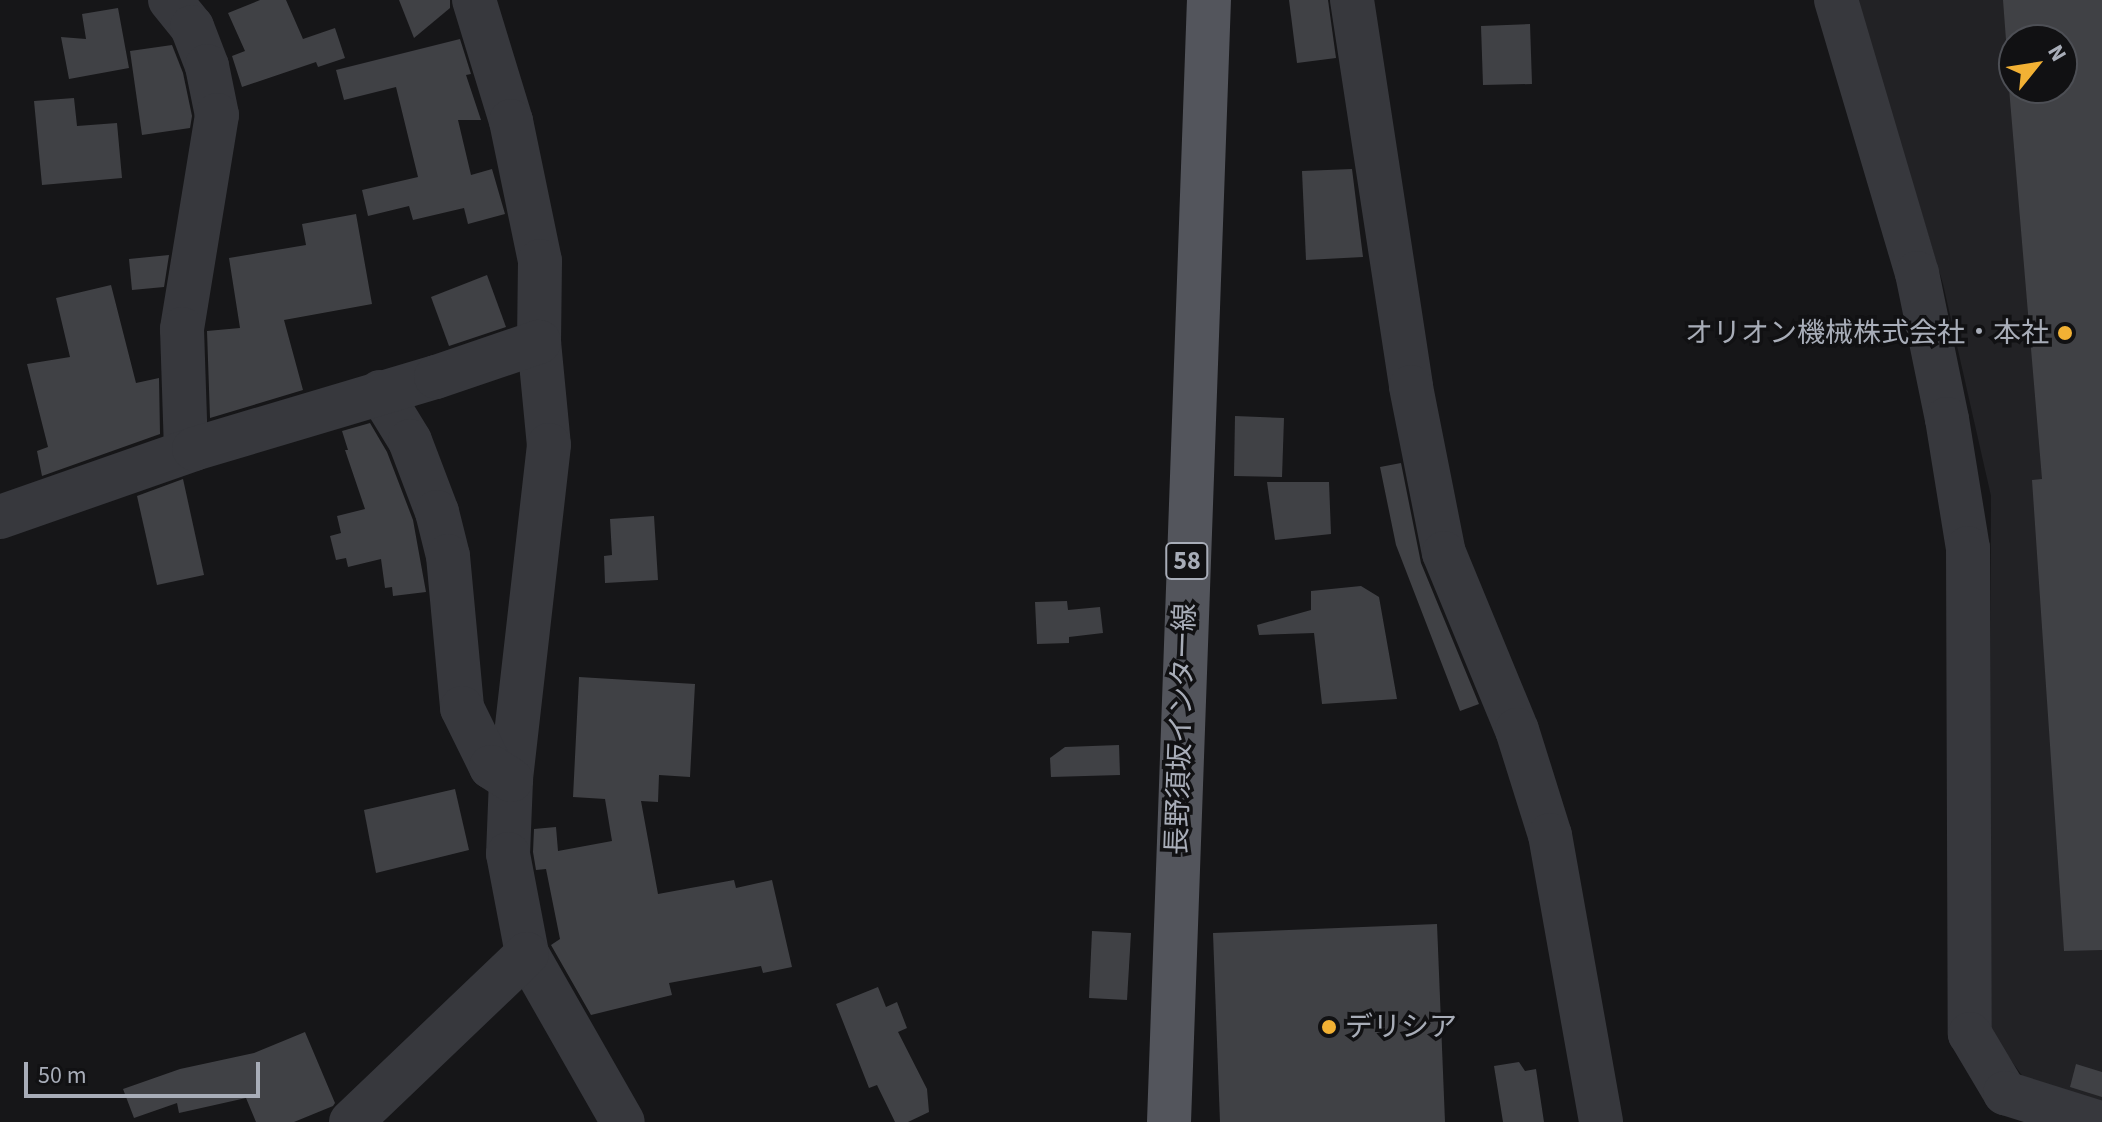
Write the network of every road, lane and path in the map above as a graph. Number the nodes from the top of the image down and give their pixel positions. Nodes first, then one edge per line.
1 (170, 0) edge
2 (474, 0) edge
3 (1209, 0) edge
4 (1352, 0) edge
5 (1836, 0) edge
6 (539, 342) junction
7 (380, 392) junction
8 (186, 451) junction
9 (0, 517) edge
10 (511, 780) junction
11 (527, 954) junction
12 (351, 1122) edge
13 (623, 1122) edge
14 (1169, 1122) edge
15 (1601, 1122) edge
16 (2097, 1122) edge

1 - 8 street
2 - 6 street
3 - 14 main road, 長野須坂インター線 / 58
4 - 15 street
5 - 16 street
6 - 7 street
6 - 10 street
7 - 8 street
7 - 10 street
8 - 9 street
10 - 11 street
11 - 12 street
11 - 13 street

